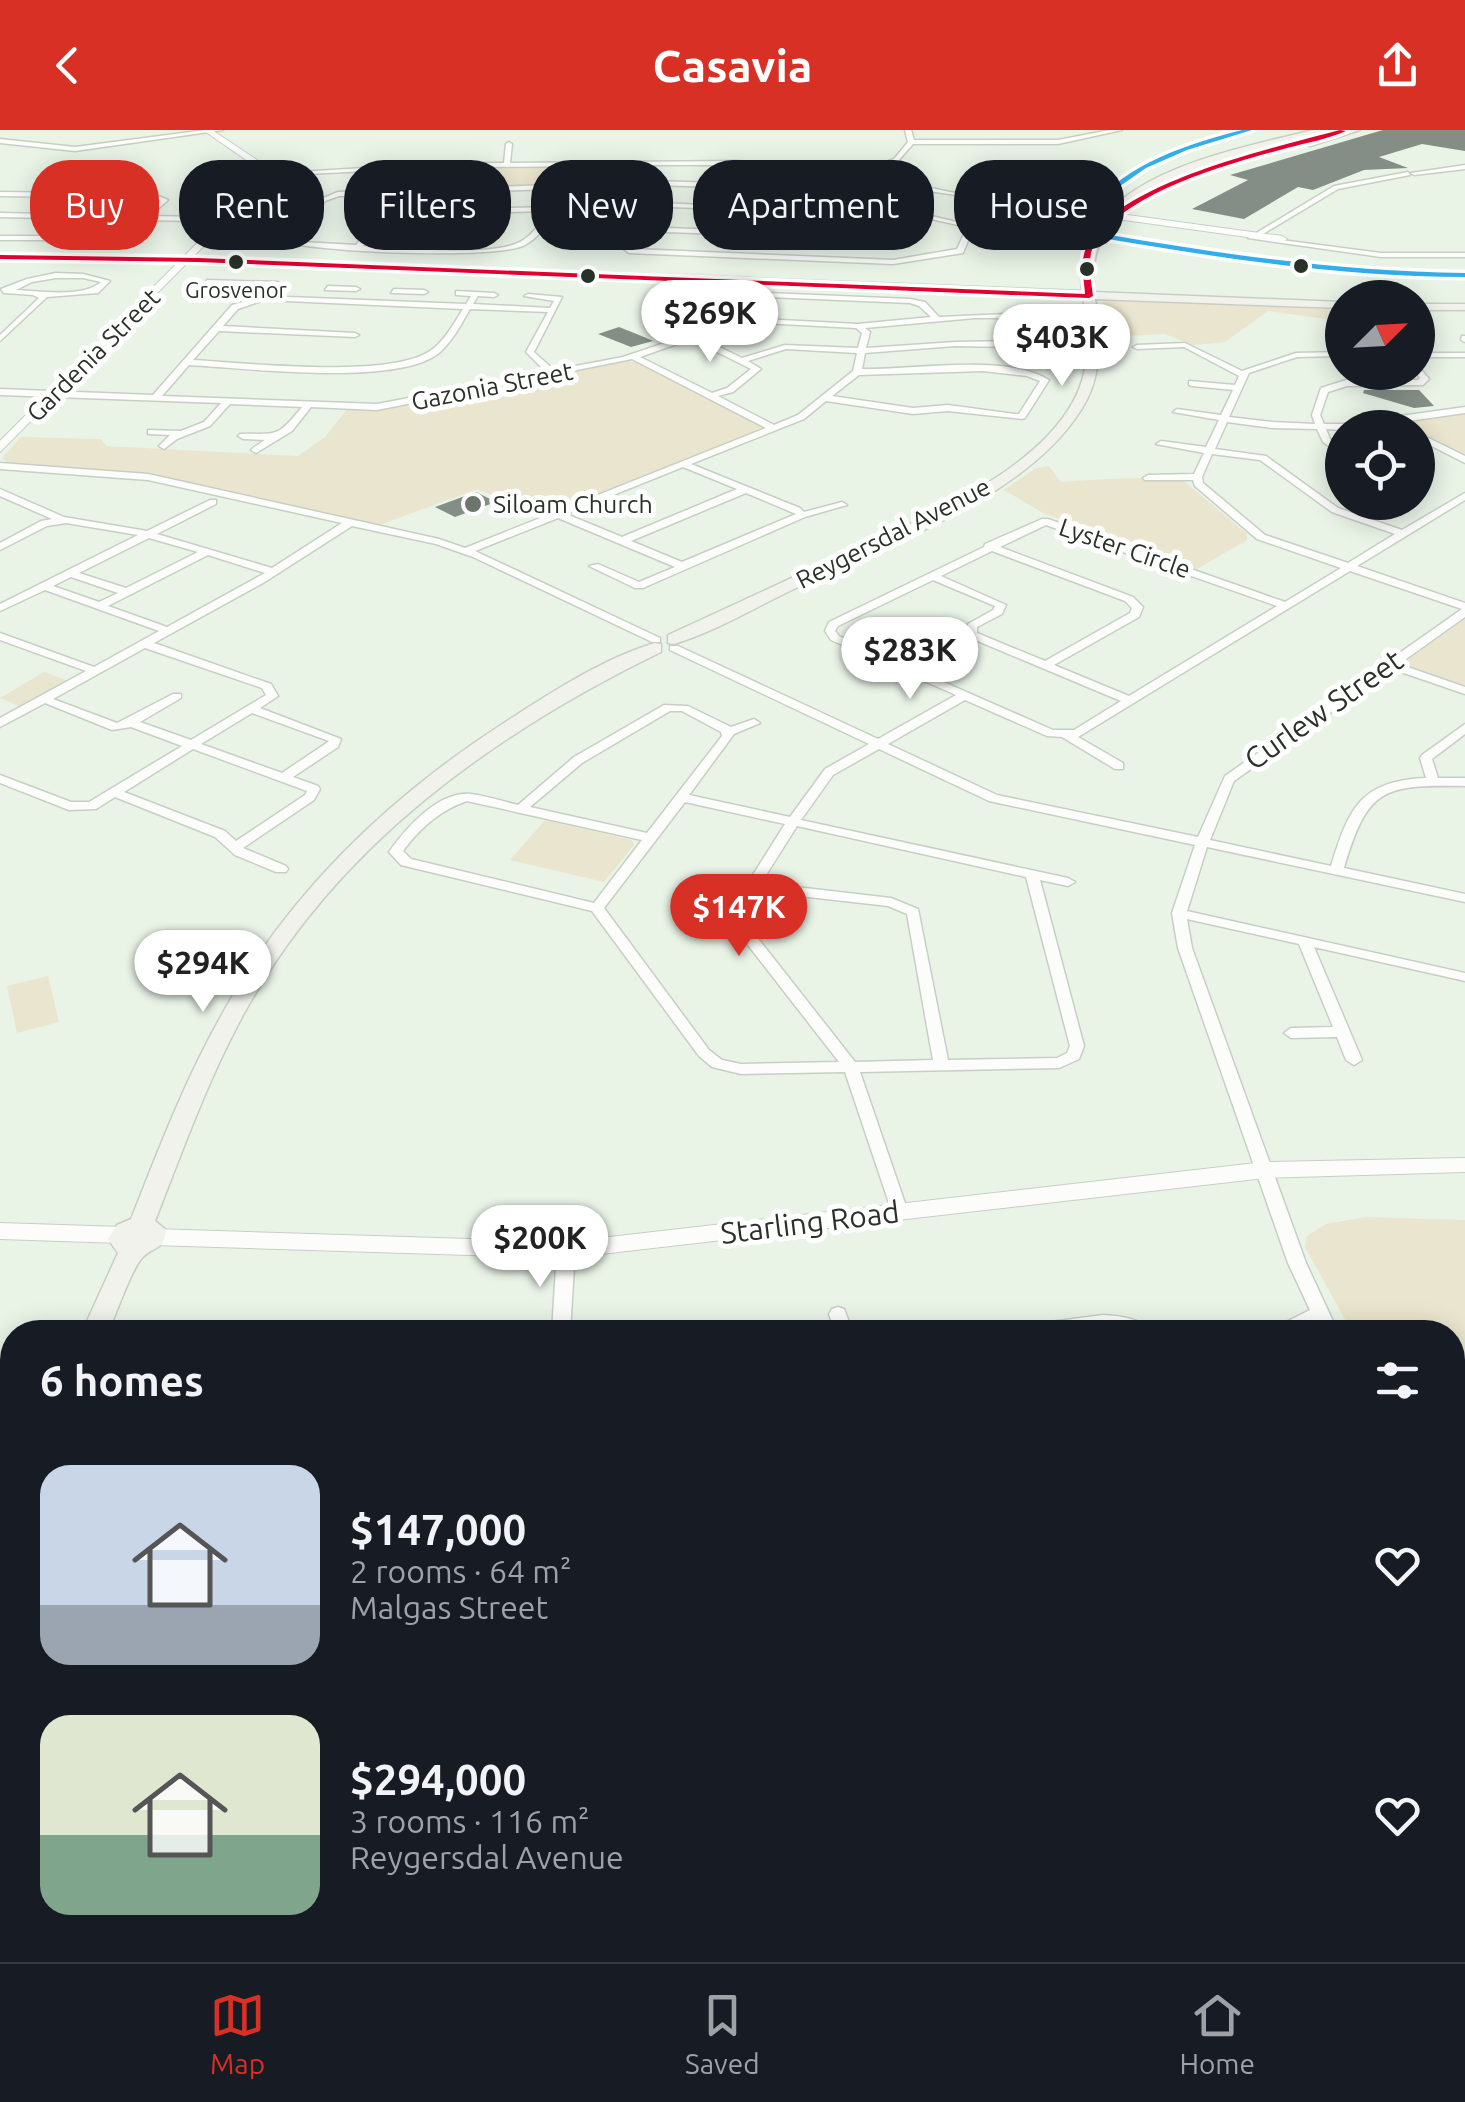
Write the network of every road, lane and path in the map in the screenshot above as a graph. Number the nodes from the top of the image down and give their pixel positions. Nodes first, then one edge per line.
1 (220, 130) edge
2 (908, 130) edge
3 (976, 130) edge
4 (1119, 130) edge
5 (1324, 130) edge
6 (1355, 130) edge
7 (208, 131) edge
8 (119, 136) dead end
9 (0, 141) edge
10 (127, 142) junction
11 (912, 142) junction
12 (981, 142) junction
13 (509, 144) dead end
14 (581, 144) dead end
15 (248, 160) edge
16 (507, 160) edge
17 (580, 160) edge
18 (896, 160) edge
19 (1465, 167) edge
20 (0, 194) edge
21 (30, 195) edge
22 (1124, 208) edge
23 (1124, 211) edge
24 (0, 215) edge
25 (30, 215) edge
26 (934, 218) edge
27 (1124, 218) edge
28 (531, 234) edge
29 (1254, 236) junction
30 (0, 238) edge
31 (30, 238) edge
32 (1282, 239) joint
33 (511, 247) edge
34 (195, 250) edge
35 (409, 250) edge
36 (446, 250) edge
37 (475, 250) edge
38 (496, 250) edge
39 (631, 250) edge
40 (1090, 250) edge
41 (1465, 254) edge
42 (0, 257) edge
43 (185, 260) junction
44 (207, 282) dead end
45 (249, 283) junction
46 (278, 284) dead end
47 (328, 288) dead end
48 (342, 289) junction
49 (356, 289) dead end
50 (98, 290) junction
51 (4, 291) edge
52 (394, 291) dead end
53 (409, 291) junction
54 (424, 292) dead end
55 (459, 294) dead end
56 (476, 294) junction
57 (42, 295) junction
58 (494, 295) dead end
59 (528, 296) dead end
60 (1089, 296) junction
61 (247, 301) junction
62 (332, 301) junction
63 (96, 302) dead end
64 (400, 304) junction
65 (1325, 304) edge
66 (468, 307) junction
67 (1435, 307) edge
68 (1465, 307) edge
69 (554, 310) junction
70 (937, 319) junction
71 (0, 320) edge
72 (20, 321) junction
73 (858, 326) junction
74 (216, 328) junction
75 (355, 334) dead end
76 (692, 336) junction
77 (0, 339) edge
78 (1014, 345) junction
79 (1137, 347) dead end
80 (863, 351) junction
81 (1325, 351) edge
82 (1465, 354) edge
83 (1435, 355) edge
84 (634, 357) junction
85 (1013, 358) dead end
86 (744, 360) junction
87 (187, 362) junction
88 (857, 372) junction
89 (553, 374) junction
90 (1244, 374) junction
91 (1192, 383) dead end
92 (1237, 388) junction
93 (1326, 390) edge
94 (0, 392) edge
95 (54, 394) junction
96 (712, 396) junction
97 (156, 397) junction
98 (825, 398) junction
99 (228, 401) junction
100 (308, 405) junction
101 (1464, 411) edge
102 (1177, 412) dead end
103 (1435, 417) edge
104 (1223, 418) junction
105 (1319, 427) junction
106 (1325, 427) edge
107 (774, 428) junction
108 (151, 432) dead end
109 (182, 434) junction
110 (243, 436) dead end
111 (1325, 437) edge
112 (271, 438) junction
113 (1161, 444) dead end
114 (1435, 445) edge
115 (164, 446) dead end
116 (0, 448) edge
117 (1209, 449) junction
118 (256, 450) dead end
119 (1465, 460) edge
120 (683, 464) junction
121 (0, 467) edge
122 (1196, 477) junction
123 (1148, 478) dead end
124 (746, 489) junction
125 (0, 492) edge
126 (1465, 496) edge
127 (213, 502) dead end
128 (842, 505) dead end
129 (557, 514) junction
130 (802, 515) junction
131 (60, 520) junction
132 (351, 522) junction
133 (1401, 533) junction
134 (148, 534) junction
135 (620, 542) junction
136 (0, 546) edge
137 (990, 546) junction
138 (466, 550) junction
139 (207, 552) junction
140 (594, 566) dead end
141 (687, 566) junction
142 (1347, 567) junction
143 (274, 572) junction
144 (70, 574) junction
145 (931, 575) junction
146 (44, 586) junction
147 (126, 592) junction
148 (101, 605) junction
149 (1284, 606) junction
150 (0, 608) edge
151 (1465, 609) edge
152 (169, 630) junction
153 (0, 636) edge
154 (145, 644) junction
155 (665, 644) junction
156 (1390, 664) junction
157 (1045, 666) junction
158 (95, 670) junction
159 (1465, 691) edge
160 (965, 695) junction
161 (177, 696) dead end
162 (44, 699) junction
163 (1130, 702) junction
164 (0, 706) edge
165 (253, 710) junction
166 (18, 713) junction
167 (0, 723) edge
168 (131, 723) junction
169 (754, 723) dead end
170 (1465, 728) edge
171 (728, 732) junction
172 (1067, 736) junction
173 (876, 745) junction
174 (195, 746) junction
175 (1119, 766) dead end
176 (286, 777) junction
177 (0, 779) edge
178 (1434, 782) junction
179 (1465, 782) edge
180 (116, 793) junction
181 (681, 797) junction
182 (520, 809) junction
183 (793, 822) junction
184 (650, 838) junction
185 (1201, 845) junction
186 (235, 848) junction
187 (281, 868) dead end
188 (1336, 872) junction
189 (1032, 874) junction
190 (1068, 882) dead end
191 (750, 886) junction
192 (1465, 896) edge
193 (598, 908) junction
194 (1180, 913) junction
195 (1304, 940) junction
196 (1465, 978) edge
197 (1291, 1032) dead end
198 (1342, 1032) junction
199 (1354, 1060) dead end
200 (942, 1066) junction
201 (851, 1067) junction
202 (1465, 1165) edge
203 (1264, 1170) junction
204 (900, 1212) junction
205 (0, 1231) edge
206 (138, 1237) junction
207 (566, 1250) junction
208 (838, 1314) dead end
209 (1318, 1314) junction
210 (100, 1320) edge
211 (562, 1320) edge
212 (840, 1320) edge
213 (1306, 1320) edge
214 (1322, 1320) edge

1 - 7 street
2 - 11 street
3 - 12 street
4 - 12 street
5 - 22 main road, Reygersdal Avenue
6 - 23 main road
7 - 10 street
7 - 15 street
8 - 10 street
9 - 10 street
11 - 12 street
11 - 18 street
13 - 16 street
14 - 17 street
19 - 29 street
20 - 21 street
24 - 25 street
26 - 39 street
27 - 29 street
28 - 33 street
29 - 32 street
29 - 41 street
30 - 31 street
32 - 41 street
34 - 43 street, Gardenia Street
35 - 36 street
37 - 38 street
40 - 60 main road, Reygersdal Avenue
42 - 43 main road
43 - 60 main road
43 - 95 street, Gardenia Street
44 - 45 street
45 - 46 street
45 - 61 street
47 - 48 street
48 - 49 street
48 - 62 street
50 - 51 street
50 - 57 street
50 - 63 street
51 - 57 street
52 - 53 street
53 - 54 street
53 - 64 street
55 - 56 street
56 - 58 street
56 - 66 street
57 - 72 street
59 - 69 street
60 - 65 main road
60 - 155 main road, Reygersdal Avenue
61 - 62 street
61 - 74 street
62 - 64 street
64 - 66 street
66 - 69 street
66 - 87 street
67 - 68 main road
69 - 89 street
70 - 73 street, Gazonia Street
70 - 76 street
70 - 78 street, Gazonia Street
71 - 72 street
72 - 77 street
73 - 76 street, Gazonia Street
73 - 80 street
74 - 75 street
74 - 87 street
76 - 84 street, Gazonia Street
76 - 86 street
78 - 80 street
78 - 85 street
79 - 90 street
80 - 86 street
80 - 88 street
81 - 90 street
82 - 83 street
84 - 89 street, Gazonia Street
84 - 96 street
86 - 96 street
87 - 97 street
88 - 98 street
88 - 98 street
89 - 100 street, Gazonia Street
90 - 92 street
91 - 92 street
92 - 104 street
93 - 105 street
94 - 95 street, Gazonia Street
95 - 97 street, Gazonia Street
95 - 116 street, Gardenia Street
96 - 107 street
97 - 99 street, Gazonia Street
98 - 107 street
99 - 100 street, Gazonia Street
99 - 109 street
100 - 112 street
101 - 103 street
102 - 104 street
104 - 105 street
104 - 117 street
105 - 106 street
105 - 111 street
107 - 120 street
108 - 109 street
109 - 115 street
110 - 112 street
112 - 118 street
113 - 117 street
114 - 119 street
117 - 122 street
117 - 133 street
120 - 124 street
120 - 129 street
121 - 132 street
122 - 123 street
122 - 142 street
124 - 130 street
124 - 135 street
125 - 131 street
126 - 133 street
127 - 134 street
128 - 130 street
129 - 135 street
129 - 138 street
130 - 141 street
131 - 134 street
131 - 136 street
132 - 138 street
132 - 143 street
133 - 142 street
134 - 139 street
134 - 144 street
135 - 141 street
137 - 145 street, Lyster Circle
137 - 149 street, Lyster Circle
137 - 157 street
138 - 155 street
139 - 143 street
139 - 147 street
140 - 141 street
142 - 149 street
142 - 151 street
143 - 152 street
144 - 146 street
144 - 147 street
145 - 157 street
145 - 160 street, Lyster Circle
146 - 148 street
146 - 150 street
147 - 148 street
148 - 152 street
149 - 163 street
151 - 156 street, Curlew Street
152 - 154 street
153 - 158 street
154 - 158 street
154 - 165 street
155 - 173 street
155 - 206 main road, Reygersdal Avenue
156 - 159 street
156 - 185 street, Curlew Street
157 - 163 street
158 - 162 street
160 - 172 street, Lyster Circle
160 - 173 street
161 - 168 street
162 - 166 street
162 - 168 street
163 - 172 street
164 - 166 street
165 - 174 street
165 - 176 street
166 - 167 street
168 - 174 street
169 - 171 street
170 - 178 street
171 - 181 street
171 - 182 street
172 - 175 street, Lyster Circle
173 - 183 street
173 - 185 street
174 - 176 street
174 - 180 street
176 - 186 street
177 - 180 street
178 - 179 street
178 - 188 street
180 - 186 street
181 - 183 street
181 - 184 street
182 - 184 street
182 - 193 street
183 - 189 street
183 - 191 street
184 - 193 street
185 - 188 street
185 - 194 street, Curlew Street
186 - 187 street
188 - 192 street
189 - 190 street
189 - 200 street
191 - 200 street
191 - 201 street
193 - 201 street
194 - 195 street
194 - 203 street, Curlew Street
195 - 196 street
195 - 198 street
197 - 198 street
198 - 199 street
200 - 201 street
201 - 204 street
202 - 203 street, Starling Road
203 - 204 street, Starling Road
203 - 209 street, Curlew Street
204 - 207 street, Starling Road
205 - 206 street, Starling Road
206 - 207 street, Starling Road
206 - 210 main road, Reygersdal Avenue
207 - 211 street
208 - 212 street
209 - 213 street
209 - 214 street, Curlew Street

